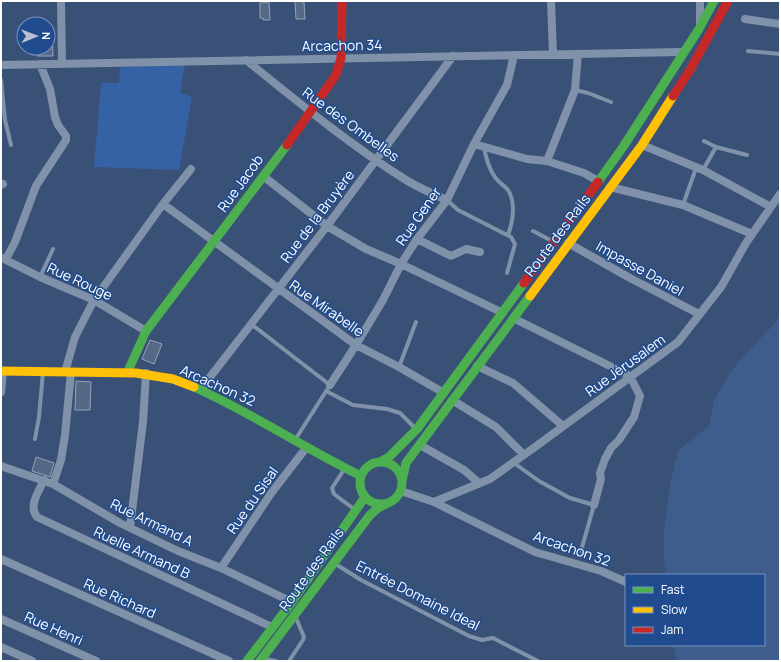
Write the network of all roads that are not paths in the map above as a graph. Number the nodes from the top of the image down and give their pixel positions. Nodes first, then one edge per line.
1 (61, 1) edge
2 (342, 1) edge
3 (552, 1) edge
4 (700, 1) edge
5 (714, 1) edge
6 (728, 1) edge
7 (745, 19) dead end
8 (780, 24) edge
9 (699, 29) junction
10 (683, 52) junction
11 (748, 52) dead end
12 (553, 54) junction
13 (578, 54) junction
14 (780, 54) edge
15 (514, 55) junction
16 (453, 56) junction
17 (341, 58) junction
18 (246, 60) junction
19 (40, 64) junction
20 (62, 64) junction
21 (1, 65) edge
22 (1, 80) edge
23 (575, 90) junction
24 (611, 102) dead end
25 (310, 113) junction
26 (704, 141) dead end
27 (474, 144) junction
28 (11, 145) dead end
29 (642, 145) junction
30 (716, 147) junction
31 (484, 148) junction
32 (747, 155) dead end
33 (376, 160) junction
34 (547, 161) junction
35 (191, 169) dead end
36 (699, 169) junction
37 (262, 176) junction
38 (598, 181) junction
39 (610, 188) junction
40 (780, 194) edge
41 (447, 200) junction
42 (163, 204) junction
43 (683, 205) junction
44 (771, 207) junction
45 (327, 226) junction
46 (533, 231) dead end
47 (752, 234) junction
48 (508, 235) junction
49 (417, 239) junction
50 (215, 242) junction
51 (554, 242) junction
52 (568, 243) junction
53 (53, 249) dead end
54 (480, 252) dead end
55 (4, 258) edge
56 (401, 264) junction
57 (507, 273) dead end
58 (40, 277) junction
59 (278, 289) junction
60 (94, 300) junction
61 (503, 313) junction
62 (699, 314) junction
63 (513, 318) junction
64 (416, 322) dead end
65 (251, 324) junction
66 (146, 331) junction
67 (356, 345) junction
68 (477, 366) junction
69 (399, 367) junction
70 (2, 371) edge
71 (128, 371) junction
72 (43, 372) junction
73 (68, 372) junction
74 (146, 373) junction
75 (630, 376) junction
76 (328, 388) junction
77 (200, 390) junction
78 (1, 392) edge
79 (444, 393) junction
80 (452, 400) junction
81 (563, 426) junction
82 (417, 429) junction
83 (35, 439) dead end
84 (294, 440) junction
85 (420, 445) junction
86 (306, 448) junction
87 (524, 455) junction
88 (380, 462) junction
89 (513, 462) junction
90 (1, 466) edge
91 (345, 468) junction
92 (361, 476) junction
93 (44, 480) junction
94 (402, 481) junction
95 (479, 483) junction
96 (53, 484) junction
97 (401, 491) junction
98 (365, 497) junction
99 (392, 502) junction
100 (434, 502) junction
101 (594, 506) junction
102 (355, 510) junction
103 (130, 528) junction
104 (581, 551) dead end
105 (1, 559) edge
106 (333, 563) junction
107 (221, 568) junction
108 (625, 582) edge
109 (292, 602) junction
110 (295, 616) junction
111 (1, 619) edge
112 (272, 627) junction
113 (1, 647) edge
114 (261, 660) edge
115 (32, 661) edge
116 (96, 661) edge
117 (229, 661) edge
118 (247, 661) edge
119 (276, 661) edge
120 (289, 661) edge
121 (538, 661) edge

1 - 20 street
2 - 17 main road, Rue Jacob
3 - 12 street
4 - 9 street
5 - 9 main road, Route des Rails
6 - 29 main road, Route des Rails
7 - 8 street
9 - 10 main road, Route des Rails
10 - 13 street, Arcachon 34
10 - 38 main road, Route des Rails
11 - 14 lane
12 - 13 street, Arcachon 34
12 - 15 street, Arcachon 34
13 - 23 street
15 - 16 street, Arcachon 34
15 - 27 street, Rue Gener
16 - 17 street, Arcachon 34
16 - 33 street, Rue de la Bruyère
17 - 18 street, Arcachon 34
17 - 25 main road, Rue Jacob
18 - 20 street, Arcachon 34
18 - 25 street, Rue des Ombelles
19 - 20 street, Arcachon 34
19 - 21 street, Arcachon 34
19 - 55 street
22 - 28 lane
23 - 24 lane
23 - 34 street
25 - 33 street, Rue des Ombelles
25 - 37 main road, Rue Jacob
26 - 30 lane
27 - 31 street
27 - 41 street, Rue Gener
29 - 36 street
29 - 39 main road, Route des Rails
30 - 32 lane
30 - 36 lane
31 - 34 street
31 - 48 lane
33 - 41 street, Rue des Ombelles
33 - 45 street, Rue de la Bruyère
34 - 38 street
35 - 42 street
36 - 43 lane
36 - 44 street
37 - 45 street
37 - 50 main road, Rue Jacob
38 - 51 main road, Route des Rails
39 - 43 street
39 - 52 main road, Route des Rails
40 - 44 street, Rue Jérusalem
41 - 48 lane
41 - 49 street, Rue Gener
42 - 50 street, Rue Mirabelle
42 - 60 street
43 - 47 street
44 - 47 street, Rue Jérusalem
45 - 56 street
45 - 59 street, Rue de la Bruyère
46 - 51 lane
47 - 62 street, Rue Jérusalem
48 - 57 lane
49 - 54 street
49 - 56 street, Rue Gener
50 - 59 street, Rue Mirabelle
50 - 66 main road, Rue Jacob
51 - 61 main road, Route des Rails
52 - 62 street, Impasse Daniel
52 - 63 main road, Route des Rails
53 - 58 lane
55 - 58 street, Rue Rouge
56 - 61 street
56 - 67 street, Rue Gener
58 - 60 street, Rue Rouge
59 - 65 street, Rue de la Bruyère
59 - 67 street, Rue Mirabelle
60 - 66 street, Rue Rouge
60 - 73 street
61 - 79 main road, Route des Rails
62 - 75 street, Rue Jérusalem
63 - 68 main road, Route des Rails
63 - 75 street
64 - 69 lane
65 - 76 lane
65 - 77 street, Rue de la Bruyère
66 - 71 main road, Rue Jacob
67 - 69 street, Rue Mirabelle
67 - 76 street, Rue Gener
68 - 80 main road, Route des Rails
68 - 81 street
69 - 79 street, Rue Mirabelle
70 - 72 main road, Arcachon 32
70 - 78 street
71 - 73 main road, Arcachon 32
71 - 74 main road, Arcachon 32
72 - 73 main road, Arcachon 32
72 - 83 lane
73 - 96 street
74 - 77 main road, Arcachon 32
74 - 103 street
75 - 81 street, Rue Jérusalem
75 - 101 street
76 - 82 lane
76 - 84 lane, Rue Gener
77 - 84 main road, Arcachon 32
79 - 82 main road, Route des Rails
80 - 85 main road, Route des Rails
80 - 87 street
81 - 87 street, Rue Jérusalem
82 - 88 main road, Route des Rails
84 - 86 main road, Arcachon 32
85 - 94 main road, Route des Rails
85 - 95 street
86 - 91 main road, Arcachon 32
86 - 107 street, Rue du Sisal
87 - 89 street, Rue Jérusalem
88 - 92 main road
88 - 94 main road
89 - 95 street, Rue Jérusalem
89 - 101 lane
90 - 93 street, Rue Armand A
91 - 92 main road, Arcachon 32
91 - 102 lane
92 - 98 main road
93 - 96 street, Rue Armand A
93 - 112 street, Ruelle Armand B
94 - 97 main road
95 - 100 street, Rue Jérusalem
96 - 103 street, Rue Armand A
97 - 99 main road
97 - 100 street, Arcachon 32
98 - 99 main road
98 - 102 main road, Route des Rails
99 - 106 main road, Route des Rails
100 - 108 street, Arcachon 32
101 - 104 lane
102 - 109 main road, Route des Rails
103 - 107 street, Rue Armand A
105 - 117 street, Rue Richard
106 - 110 main road, Route des Rails
106 - 121 lane, Entrée Domaine Ideal
107 - 109 street, Rue Armand A
109 - 112 main road, Route des Rails
110 - 114 main road, Route des Rails
110 - 120 lane
111 - 116 street, Rue Henri
112 - 118 main road, Route des Rails
113 - 115 street
114 - 119 lane

